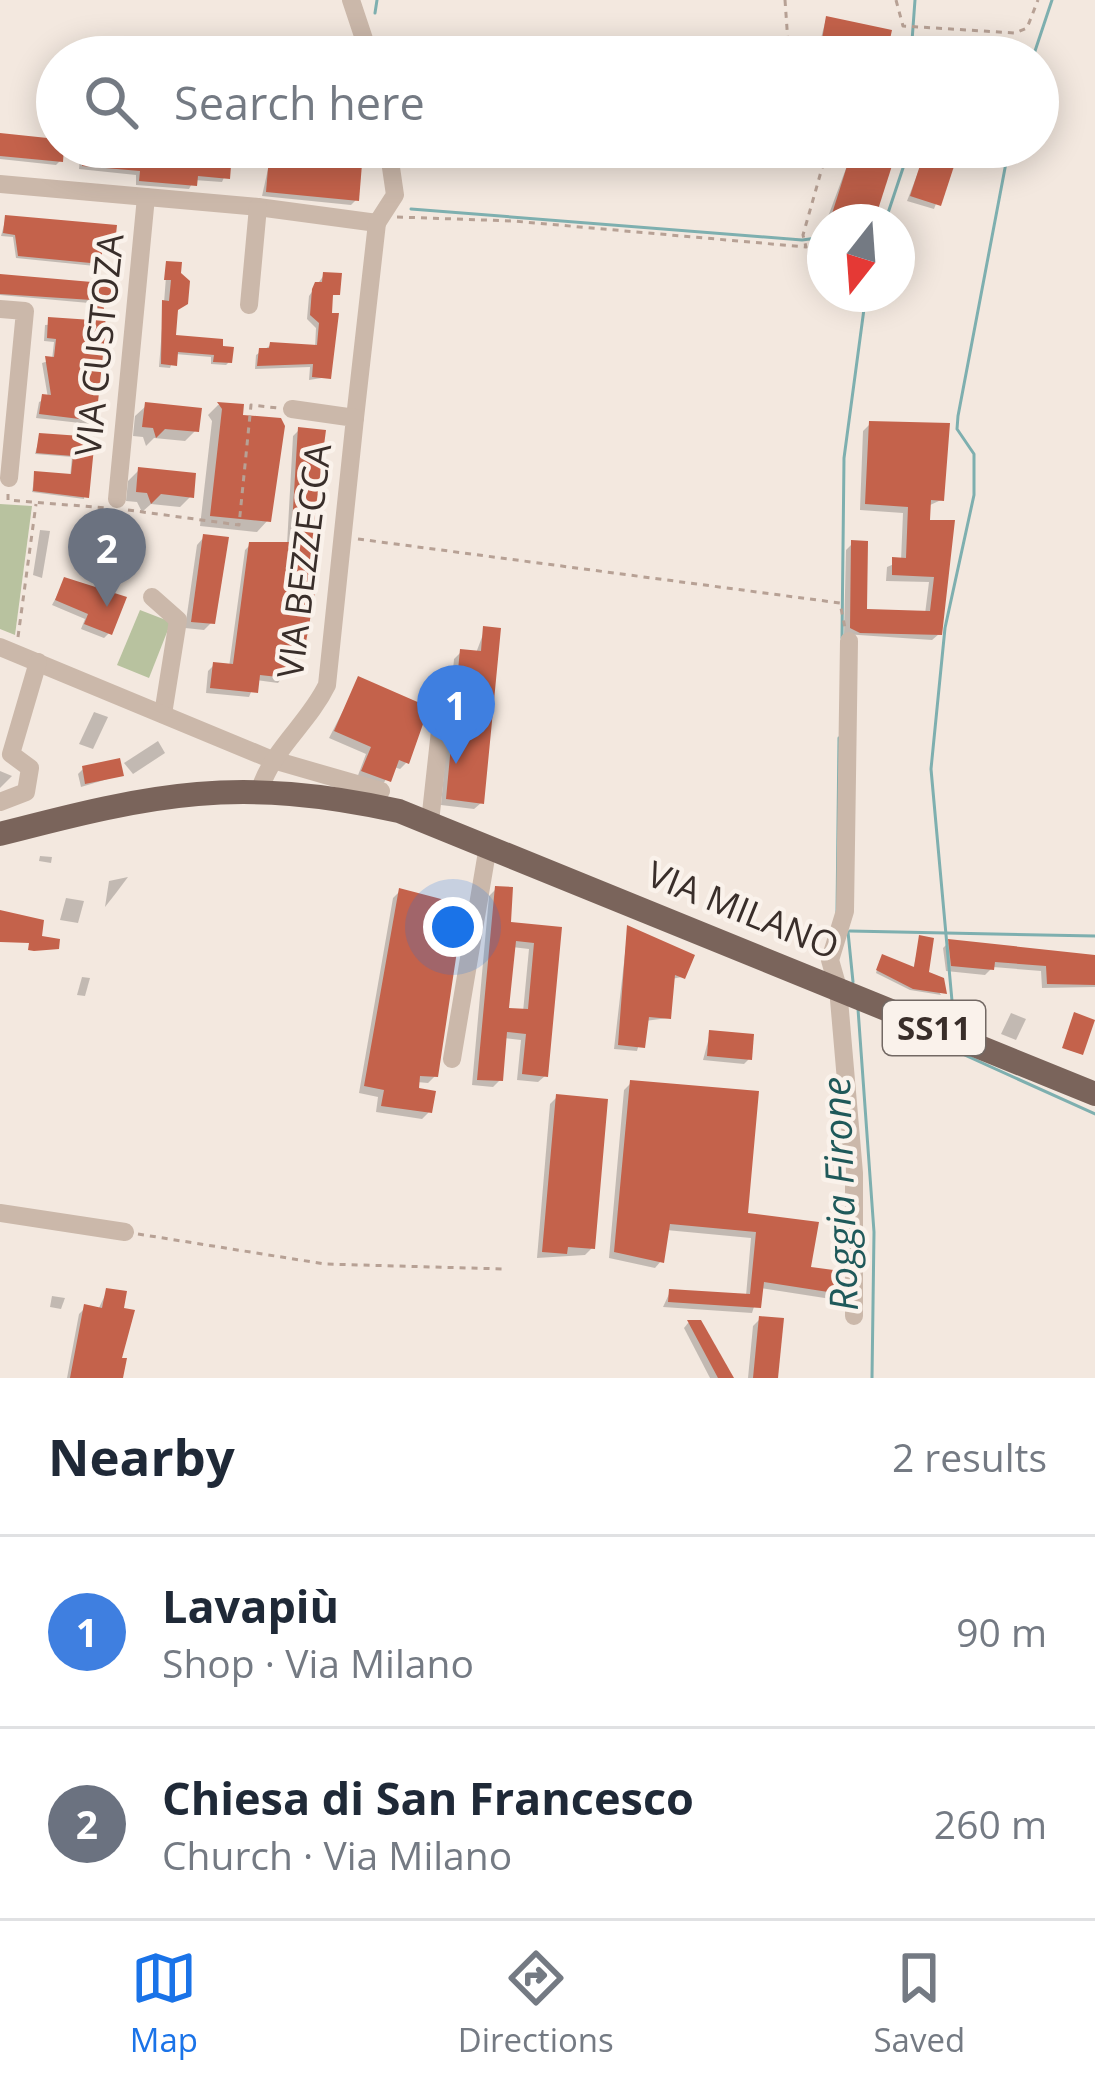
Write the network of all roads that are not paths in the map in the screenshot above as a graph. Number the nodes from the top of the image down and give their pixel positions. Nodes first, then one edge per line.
1 (351, 0) edge
2 (363, 36) edge
3 (391, 168) edge
4 (0, 184) edge
5 (146, 197) junction
6 (258, 207) junction
7 (379, 220) junction
8 (249, 305) dead end
9 (0, 309) edge
10 (292, 410) road end
11 (356, 418) junction
12 (9, 478) road end
13 (117, 499) dead end
14 (152, 597) dead end
15 (850, 641) road end
16 (6, 649) edge
17 (38, 662) junction
18 (445, 685) dead end
19 (163, 715) junction
20 (270, 759) junction
21 (260, 789) junction
22 (371, 797) junction
23 (0, 802) edge
24 (430, 822) junction
25 (0, 834) edge
26 (488, 846) junction
27 (838, 988) junction
28 (452, 1059) dead end
29 (1095, 1094) edge
30 (0, 1213) edge
31 (125, 1232) road end
32 (854, 1316) dead end

1 - 2 street
3 - 7 street
4 - 5 street
5 - 6 street
5 - 13 street, VIA CUSTOZA
6 - 7 street
6 - 8 street
7 - 11 street
9 - 12 street
10 - 11 street, VIA BEZZECCA
11 - 20 street, VIA BEZZECCA
14 - 19 street
15 - 27 street
16 - 17 street, VIA MILANO
17 - 19 street, VIA MILANO
17 - 23 street
18 - 24 street
19 - 20 street, VIA MILANO
20 - 21 street
20 - 22 street, VIA MILANO
21 - 22 main road
21 - 25 main road
22 - 24 main road, VIA MILANO
24 - 26 main road, VIA MILANO
26 - 27 main road, VIA MILANO / SS11
26 - 28 street
27 - 29 main road, VIA MILANO / SS11
27 - 32 street
30 - 31 street

